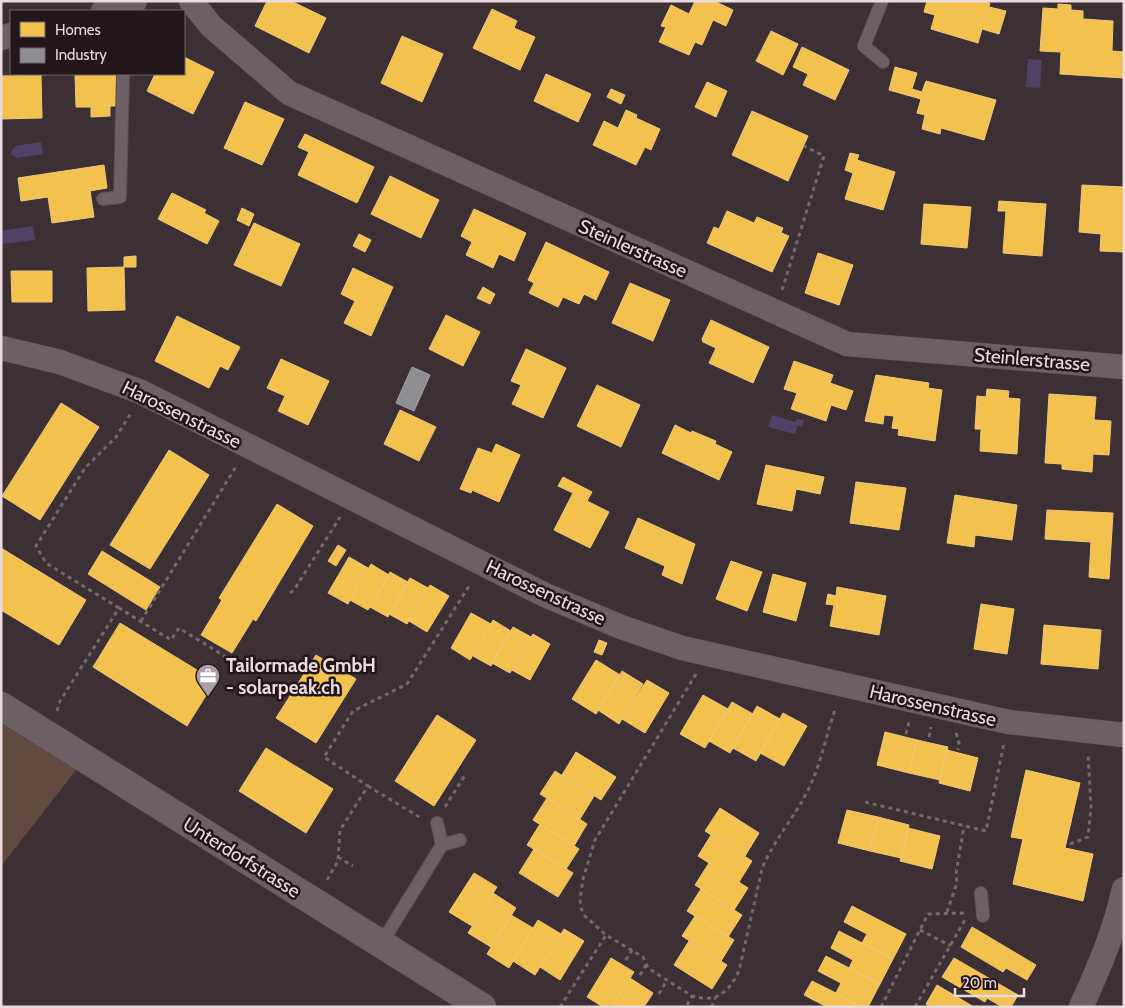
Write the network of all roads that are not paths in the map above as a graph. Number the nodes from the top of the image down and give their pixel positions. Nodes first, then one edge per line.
1 (191, 1) edge
2 (882, 1) edge
3 (882, 62) dead end
4 (123, 75) edge
5 (103, 199) dead end
6 (1, 348) edge
7 (1124, 367) edge
8 (1, 706) edge
9 (1124, 735) edge
10 (431, 822) road end
11 (460, 840) dead end
12 (442, 845) junction
13 (1124, 889) edge
14 (981, 893) dead end
15 (983, 916) dead end
16 (381, 944) junction
17 (482, 1007) edge
18 (1081, 1007) edge

1 - 7 street, Steinlerstrasse
2 - 3 lane
4 - 5 lane
6 - 9 street, Harossenstrasse
8 - 16 street, Unterdorfstrasse
10 - 12 lane
11 - 12 lane
12 - 16 lane
13 - 18 street
14 - 15 lane
16 - 17 street, Unterdorfstrasse

